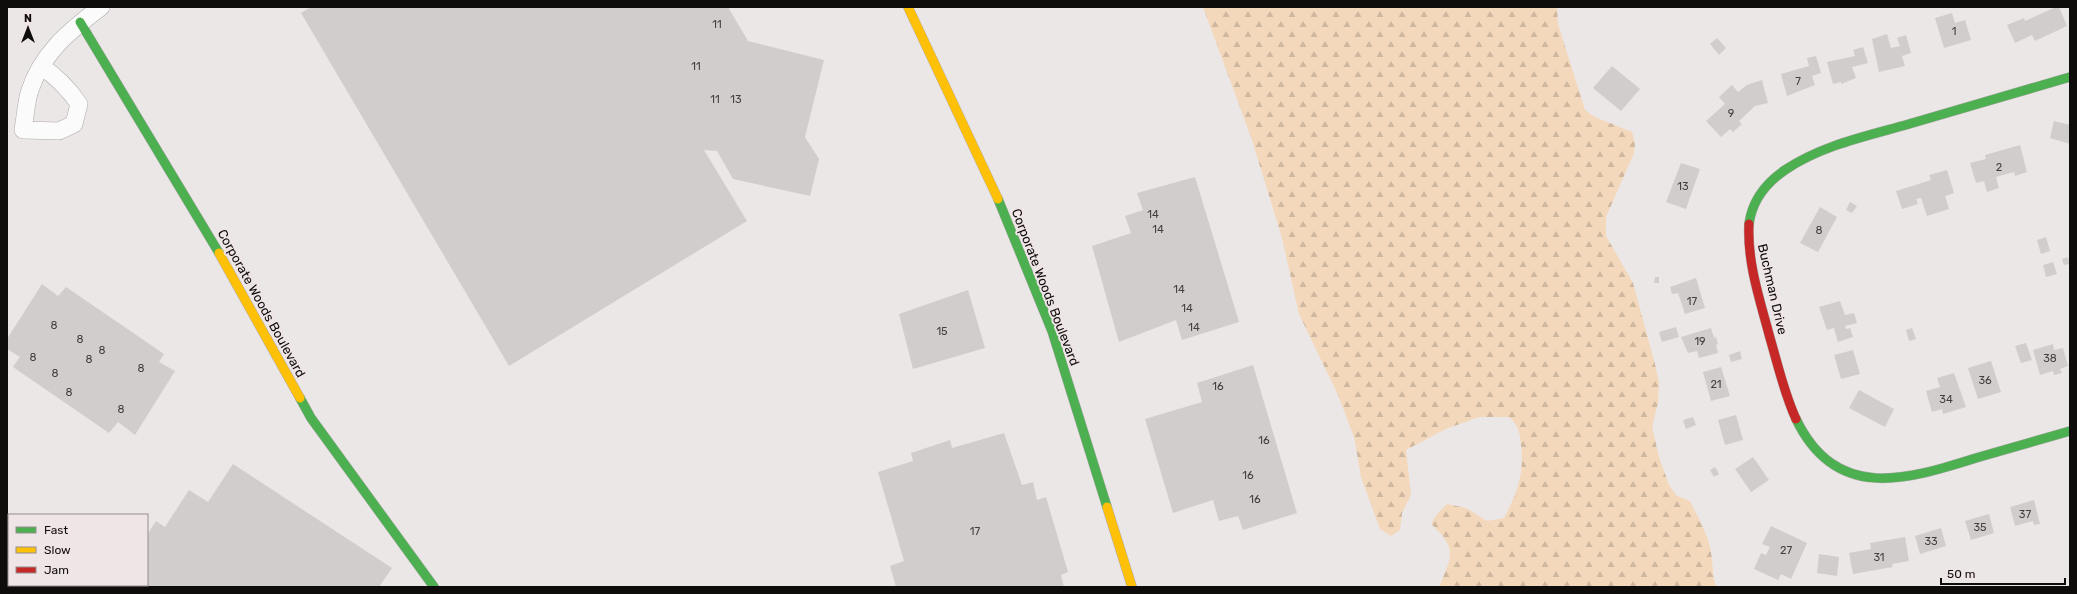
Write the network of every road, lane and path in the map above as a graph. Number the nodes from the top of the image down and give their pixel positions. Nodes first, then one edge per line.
1 (101, 7) edge
2 (908, 7) edge
3 (80, 22) junction
4 (41, 66) junction
5 (2070, 77) edge
6 (2070, 430) edge
7 (434, 587) edge
8 (1132, 587) edge

1 - 3 street
2 - 8 street, Corporate Woods Boulevard
3 - 4 street
3 - 7 street, Corporate Woods Boulevard
4 - 4 street
5 - 6 street, Buchman Drive

